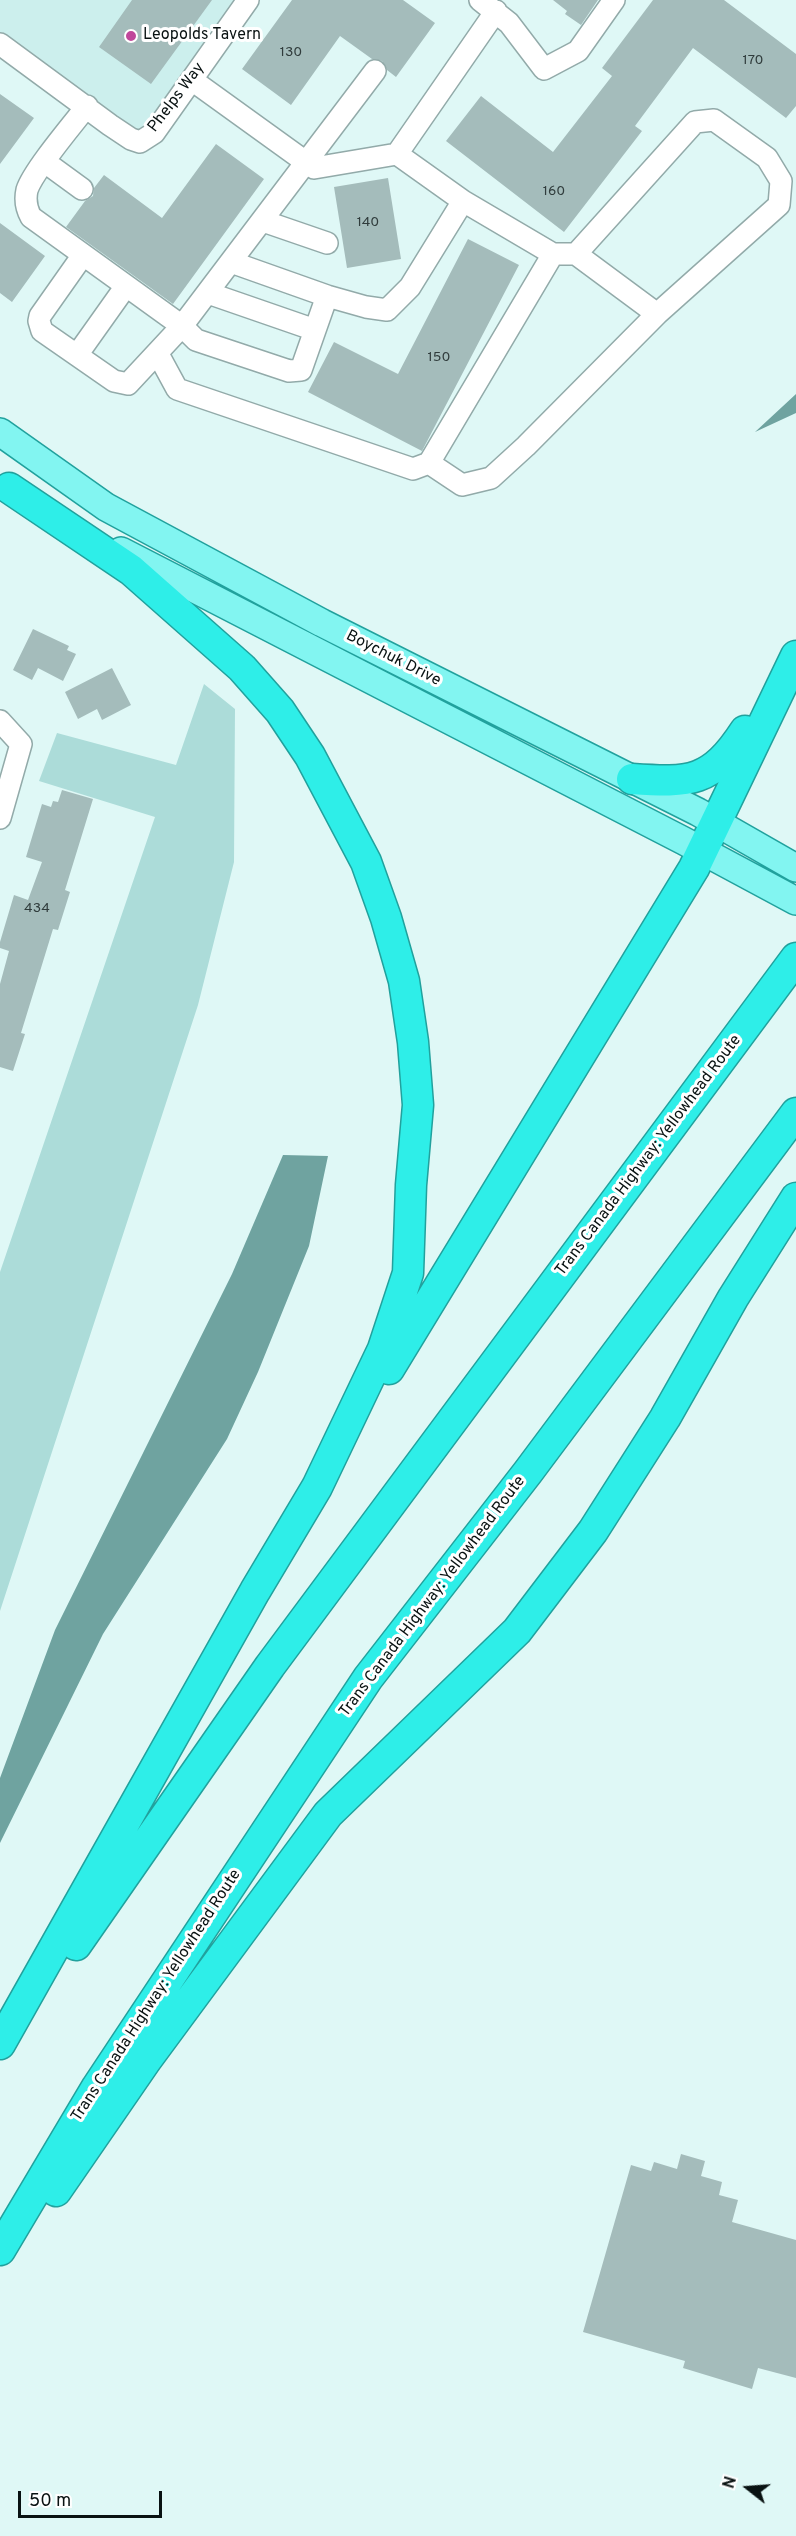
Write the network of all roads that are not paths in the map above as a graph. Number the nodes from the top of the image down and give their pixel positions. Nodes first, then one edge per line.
1 (248, 0) edge
2 (614, 0) edge
3 (488, 6) edge
4 (0, 44) edge
5 (375, 71) dead end
6 (192, 80) junction
7 (87, 106) junction
8 (397, 154) junction
9 (45, 162) junction
10 (306, 164) junction
11 (82, 189) dead end
12 (463, 201) junction
13 (263, 221) junction
14 (327, 243) dead end
15 (553, 254) junction
16 (576, 254) junction
17 (83, 255) junction
18 (231, 262) junction
19 (126, 285) junction
20 (208, 293) junction
21 (327, 296) junction
22 (657, 314) junction
23 (182, 326) junction
24 (315, 330) junction
25 (158, 354) junction
26 (77, 355) junction
27 (0, 432) edge
28 (429, 463) junction
29 (4, 485) edge
30 (796, 655) edge
31 (0, 722) edge
32 (632, 779) junction
33 (0, 818) edge
34 (716, 822) junction
35 (702, 851) junction
36 (790, 865) edge
37 (796, 901) edge
38 (796, 958) edge
39 (796, 1113) edge
40 (796, 1198) edge
41 (317, 1487) junction
42 (0, 2044) edge
43 (0, 2057) edge
44 (0, 2250) edge
45 (0, 2273) edge

1 - 6 street, Phelps Way
2 - 3 street
3 - 8 street
4 - 7 street, Phelps Way
5 - 10 street
6 - 7 street, Phelps Way
6 - 10 street
7 - 9 street
8 - 10 street
8 - 12 street
9 - 11 street
9 - 17 street
10 - 13 street
12 - 15 street
12 - 21 street
13 - 14 street
13 - 18 street
15 - 16 street
15 - 28 street
16 - 22 street
16 - 22 street
17 - 19 street
17 - 26 street
18 - 20 street
18 - 21 street
19 - 23 street
19 - 26 street
20 - 23 street
20 - 24 street
21 - 24 street
22 - 28 street
23 - 24 street
23 - 25 street
25 - 26 street
25 - 28 street
27 - 32 main road, Boychuk Drive
29 - 35 main road, Boychuk Drive
29 - 41 highway
30 - 32 highway
30 - 34 highway
31 - 33 street
32 - 34 main road, Boychuk Drive
34 - 35 highway
34 - 36 main road, Boychuk Drive
35 - 37 main road, Boychuk Drive
35 - 41 highway
38 - 43 highway, Trans Canada Highway: Yellowhead Route
39 - 44 highway, Trans Canada Highway: Yellowhead Route
40 - 45 highway
41 - 42 highway

